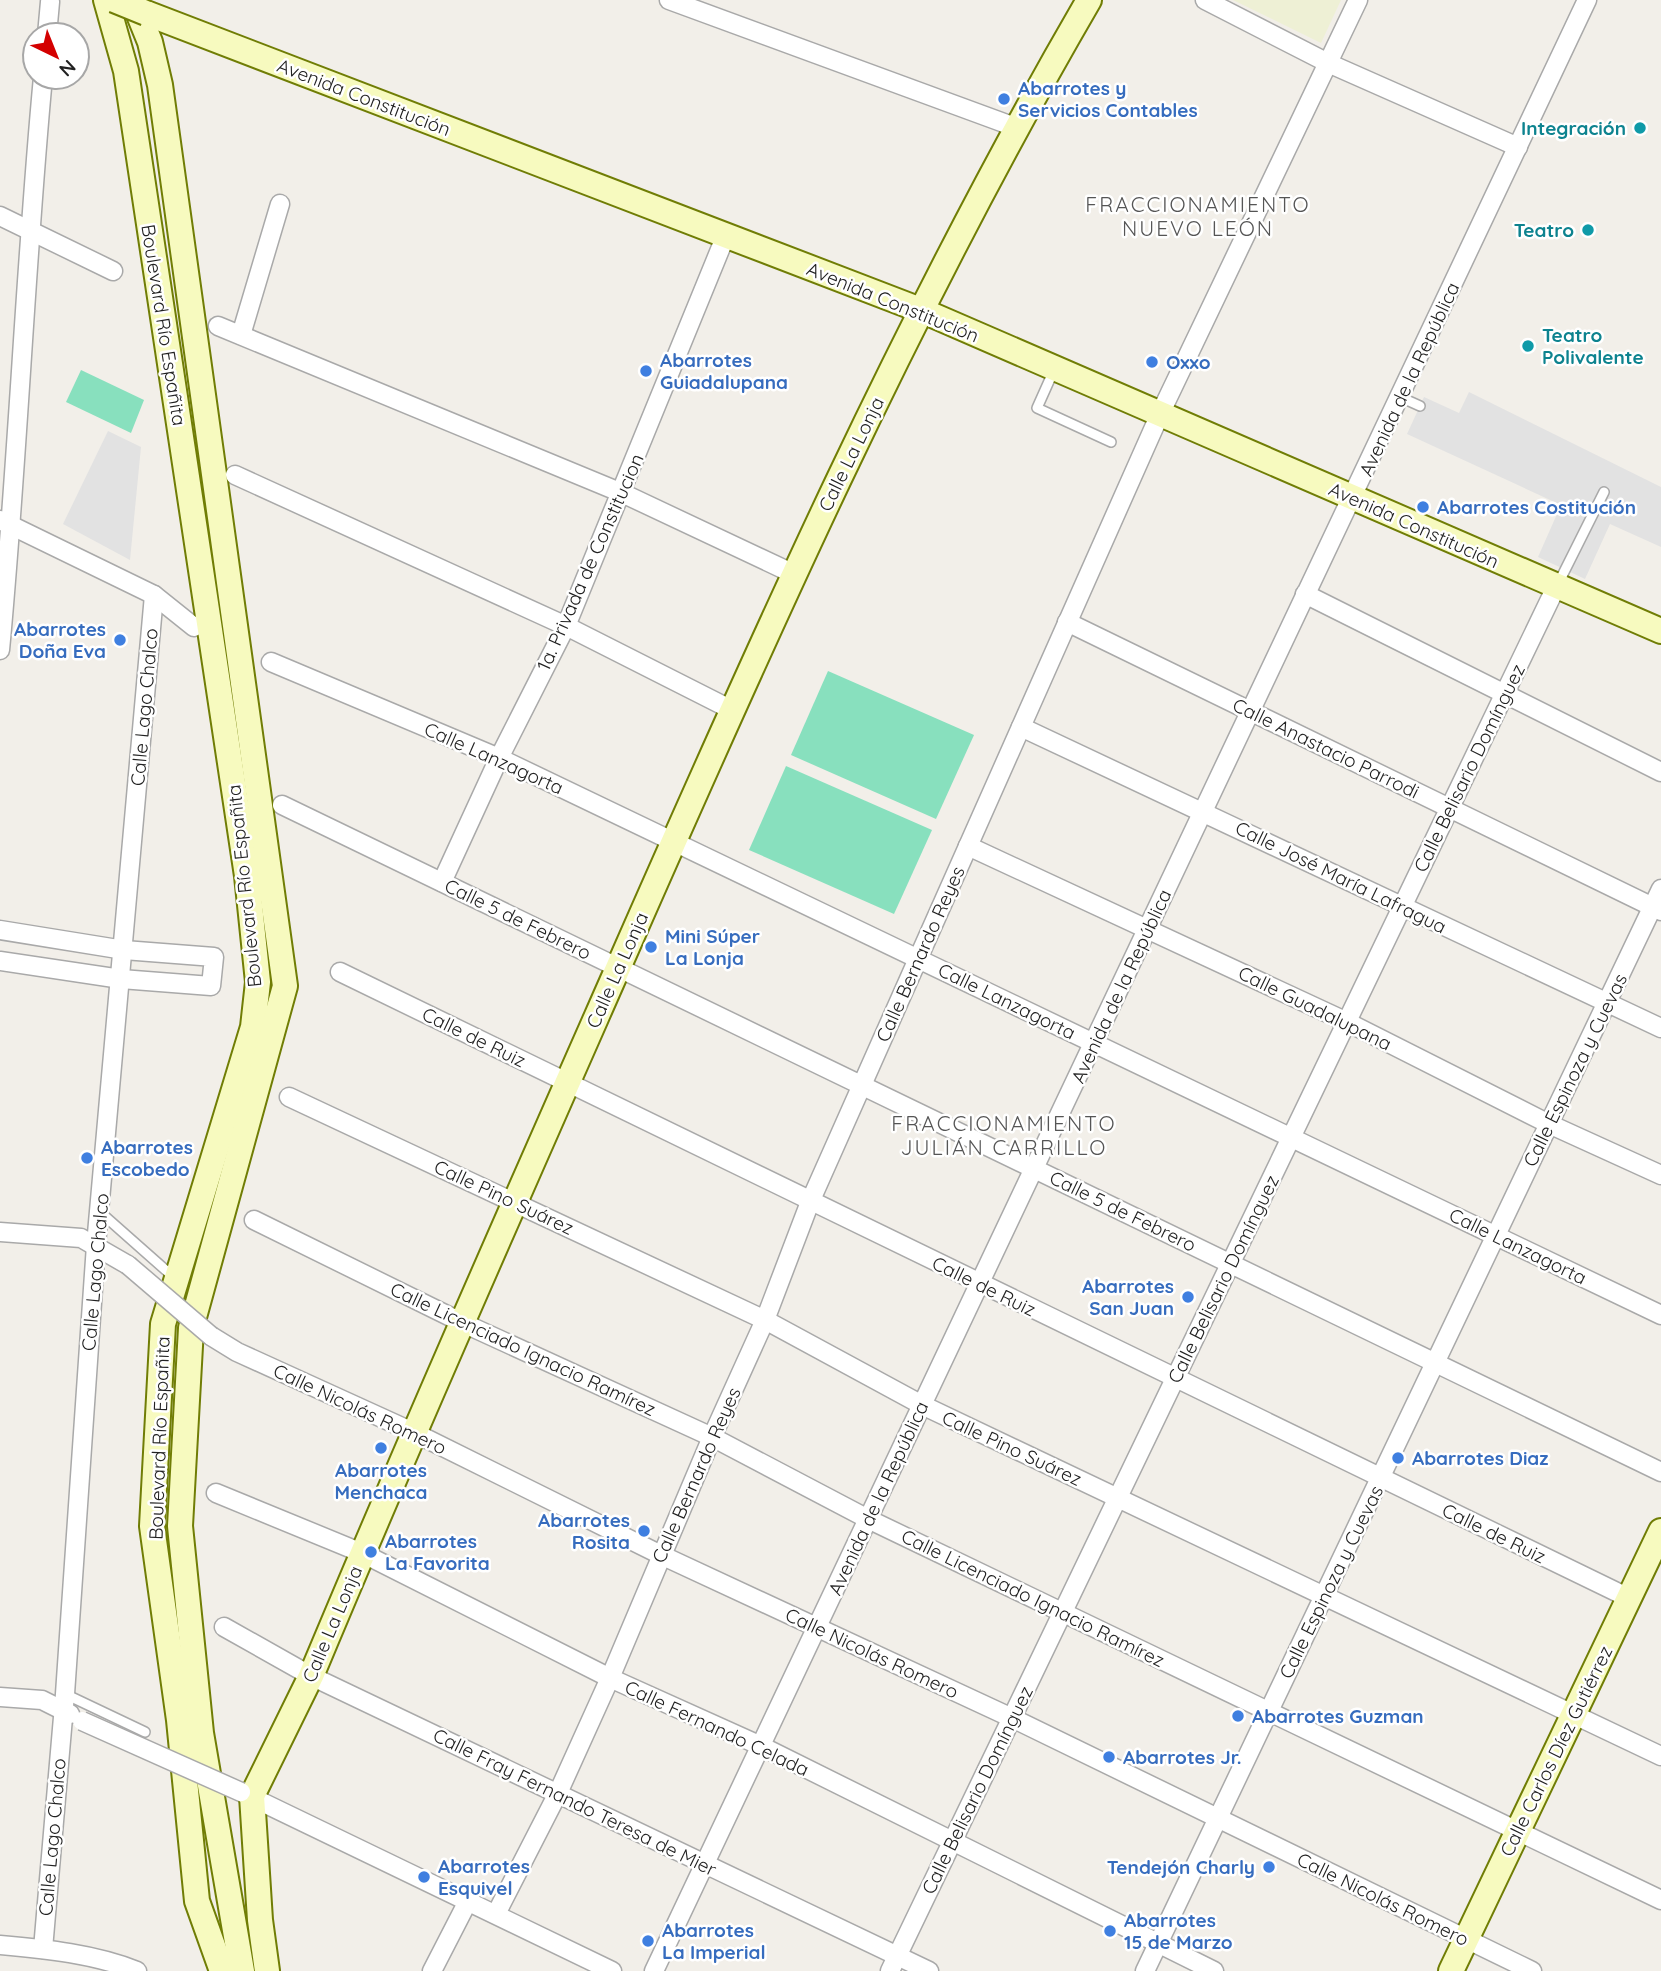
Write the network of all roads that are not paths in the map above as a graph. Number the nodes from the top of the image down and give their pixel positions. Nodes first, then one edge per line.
1 (106, 0) edge
2 (114, 0) edge
3 (669, 0) edge
4 (1089, 0) edge
5 (1205, 0) edge
6 (1358, 0) edge
7 (1587, 0) edge
8 (50, 2) dead end
9 (140, 6) edge
10 (48, 21) edge
11 (1328, 63) junction
12 (42, 91) edge
13 (1015, 127) junction
14 (1518, 147) junction
15 (280, 204) dead end
16 (0, 216) edge
17 (28, 231) junction
18 (726, 235) junction
19 (113, 271) dead end
20 (923, 311) junction
21 (218, 326) dead end
22 (241, 335) junction
23 (1054, 370) junction
24 (1400, 397) junction
25 (1420, 406) dead end
26 (1160, 414) junction
27 (1111, 442) dead end
28 (235, 475) dead end
29 (1604, 492) dead end
30 (622, 493) junction
31 (1353, 498) junction
32 (6, 523) edge
33 (794, 574) junction
34 (1556, 587) junction
35 (1306, 594) junction
36 (154, 595) junction
37 (1067, 622) junction
38 (566, 626) junction
39 (194, 627) dead end
40 (1661, 631) edge
41 (0, 650) edge
42 (271, 662) dead end
43 (1504, 695) junction
44 (732, 710) junction
45 (1251, 712) junction
46 (1021, 727) junction
47 (499, 758) junction
48 (1661, 772) edge
49 (282, 805) dead end
50 (1450, 808) junction
51 (1204, 811) junction
52 (673, 841) junction
53 (968, 846) junction
54 (442, 882) junction
55 (1661, 889) edge
56 (1402, 908) junction
57 (1657, 909) edge
58 (1148, 929) junction
59 (0, 930) edge
60 (124, 950) junction
61 (918, 958) junction
62 (0, 961) edge
63 (618, 967) junction
64 (340, 972) dead end
65 (121, 979) junction
66 (1606, 1003) junction
67 (1347, 1022) junction
68 (1661, 1028) edge
69 (1094, 1043) junction
70 (567, 1083) junction
71 (862, 1085) junction
72 (289, 1097) dead end
73 (1549, 1124) junction
74 (1291, 1137) junction
75 (1034, 1168) junction
76 (1661, 1175) edge
77 (515, 1201) junction
78 (810, 1202) junction
79 (100, 1212) junction
80 (254, 1220) dead end
81 (0, 1232) edge
82 (1496, 1236) junction
83 (96, 1245) junction
84 (1230, 1263) junction
85 (169, 1273) dead end
86 (980, 1284) junction
87 (1661, 1315) edge
88 (765, 1320) junction
89 (463, 1323) junction
90 (1435, 1362) junction
91 (1175, 1379) junction
92 (922, 1405) junction
93 (415, 1433) junction
94 (712, 1437) junction
95 (1661, 1472) edge
96 (1380, 1478) junction
97 (216, 1493) dead end
98 (1117, 1498) junction
99 (868, 1519) junction
100 (1661, 1531) edge
101 (362, 1553) junction
102 (661, 1555) junction
103 (1324, 1596) junction
104 (1629, 1598) junction
105 (1062, 1612) junction
106 (224, 1627) dead end
107 (816, 1628) junction
108 (311, 1676) junction
109 (610, 1678) junction
110 (0, 1697) edge
111 (64, 1702) junction
112 (1269, 1712) junction
113 (1573, 1715) junction
114 (1012, 1718) junction
115 (145, 1732) dead end
116 (761, 1746) junction
117 (1661, 1756) edge
118 (558, 1793) junction
119 (247, 1794) junction
120 (1217, 1819) junction
121 (1517, 1831) junction
122 (952, 1841) junction
123 (704, 1863) junction
124 (1661, 1900) edge
125 (197, 1901) junction
126 (468, 1901) junction
127 (496, 1914) junction
128 (1466, 1939) junction
129 (0, 1945) edge
130 (1157, 1945) junction
131 (43, 1949) junction
132 (894, 1963) edge
133 (440, 1966) edge
134 (138, 1971) edge
135 (206, 1971) edge
136 (222, 1971) edge
137 (242, 1971) edge
138 (267, 1971) edge
139 (612, 1971) edge
140 (654, 1971) edge
141 (929, 1971) edge
142 (1145, 1971) edge
143 (1214, 1971) edge
144 (1451, 1971) edge
145 (1532, 1971) edge

1 - 125 main road, Boulevard Río Españita
2 - 9 main road, Avenida Constitución, bridge
3 - 13 street
4 - 13 main road, Calle La Lonja
5 - 11 street
6 - 11 street, Calle Bernardo Reyes
7 - 14 street, Avenida de la República
8 - 10 street
9 - 18 main road, Avenida Constitución
9 - 137 main road, Boulevard Río Españita
11 - 14 street
11 - 26 street, Calle Bernardo Reyes
12 - 17 street
13 - 20 main road, Calle La Lonja
14 - 24 street, Avenida de la República
15 - 22 street
16 - 17 street
17 - 19 street
17 - 32 street
18 - 20 main road, Avenida Constitución
18 - 30 street, 1a. Privada de Constitucion
20 - 23 main road, Avenida Constitución
20 - 33 main road, Calle La Lonja
21 - 22 street
22 - 30 street
23 - 26 main road, Avenida Constitución
23 - 27 lane
24 - 25 lane
24 - 31 street, Avenida de la República
26 - 31 main road, Avenida Constitución
26 - 37 street, Calle Bernardo Reyes
28 - 38 street
29 - 34 lane
30 - 33 street
30 - 38 street, 1a. Privada de Constitucion
31 - 34 main road, Avenida Constitución
31 - 35 street, Avenida de la República
32 - 36 street
32 - 41 street
33 - 44 main road, Calle La Lonja
34 - 40 main road, Avenida Constitución
34 - 43 street, Calle Belisario Domínguez
35 - 43 street
35 - 45 street, Avenida de la República
36 - 39 street
36 - 60 street, Calle Lago Chalco
37 - 45 street, Calle Anastacio Parrodi
37 - 46 street, Calle Bernardo Reyes
38 - 44 street
38 - 47 street, 1a. Privada de Constitucion
42 - 47 street, Calle Lanzagorta
43 - 48 street
43 - 50 street, Calle Belisario Domínguez
44 - 52 main road, Calle La Lonja
45 - 50 street, Calle Anastacio Parrodi
45 - 51 street, Avenida de la República
46 - 51 street, Calle José María Lafragua
46 - 53 street, Calle Bernardo Reyes
47 - 52 street, Calle Lanzagorta
47 - 54 street, 1a. Privada de Constitucion
49 - 54 street, Calle 5 de Febrero
50 - 56 street, Calle Belisario Domínguez
50 - 57 street, Calle Anastacio Parrodi
51 - 56 street, Calle José María Lafragua
51 - 58 street, Avenida de la República
52 - 61 street, Calle Lanzagorta
52 - 63 main road, Calle La Lonja
53 - 58 street, Calle Guadalupana
53 - 61 street, Calle Bernardo Reyes
54 - 63 street, Calle 5 de Febrero
55 - 57 street, Calle Espinoza y Cuevas
56 - 66 street, Calle José María Lafragua
56 - 67 street, Calle Belisario Domínguez
57 - 66 street, Calle Espinoza y Cuevas
58 - 67 street, Calle Guadalupana
58 - 69 street, Avenida de la República
59 - 60 street
60 - 65 street, Calle Lago Chalco
60 - 65 street
61 - 69 street, Calle Lanzagorta
61 - 71 street, Calle Bernardo Reyes
62 - 65 street
63 - 70 main road, Calle La Lonja
63 - 71 street, Calle 5 de Febrero
64 - 70 street, Calle de Ruiz
65 - 79 street, Calle Lago Chalco
66 - 68 street, Calle José María Lafragua
66 - 73 street, Calle Espinoza y Cuevas
67 - 73 street, Calle Guadalupana
67 - 74 street, Calle Belisario Domínguez
69 - 74 street, Calle Lanzagorta
69 - 75 street, Avenida de la República
70 - 77 main road, Calle La Lonja
70 - 78 street, Calle de Ruiz
71 - 75 street, Calle 5 de Febrero
71 - 78 street, Calle Bernardo Reyes
72 - 77 street, Calle Pino Suárez
73 - 76 street, Calle Guadalupana
73 - 82 street, Calle Espinoza y Cuevas
74 - 82 street, Calle Lanzagorta
74 - 84 street, Calle Belisario Domínguez
75 - 84 street, Calle 5 de Febrero
75 - 86 street, Avenida de la República
77 - 88 street, Calle Pino Suárez
77 - 89 main road, Calle La Lonja
78 - 86 street, Calle de Ruiz
78 - 88 street, Calle Bernardo Reyes
79 - 83 street, Calle Lago Chalco
79 - 85 lane
80 - 89 street, Calle Licenciado Ignacio Ramírez
81 - 83 street, Calle Nicolás Romero
82 - 87 street, Calle Lanzagorta
82 - 90 street, Calle Espinoza y Cuevas
83 - 93 street, Calle Nicolás Romero, bridge
83 - 111 street, Calle Lago Chalco
84 - 90 street, Calle 5 de Febrero
84 - 91 street, Calle Belisario Domínguez
86 - 91 street, Calle de Ruiz
86 - 92 street, Avenida de la República
88 - 92 street, Calle Pino Suárez
88 - 94 street, Calle Bernardo Reyes
89 - 93 main road, Calle La Lonja
89 - 94 street, Calle Licenciado Ignacio Ramírez
90 - 95 street, Calle 5 de Febrero
90 - 96 street, Calle Espinoza y Cuevas
91 - 96 street, Calle de Ruiz
91 - 98 street, Calle Belisario Domínguez
92 - 98 street, Calle Pino Suárez
92 - 99 street, Avenida de la República
93 - 101 main road, Calle La Lonja
93 - 102 street, Calle Nicolás Romero
94 - 99 street, Calle Licenciado Ignacio Ramírez
94 - 102 street, Calle Bernardo Reyes
96 - 103 street, Calle Espinoza y Cuevas
96 - 104 street, Calle de Ruiz
97 - 101 street, Calle Fernando Celada
98 - 103 street, Calle Pino Suárez
98 - 105 street, Calle Belisario Domínguez
99 - 105 street, Calle Licenciado Ignacio Ramírez
99 - 107 street, Avenida de la República
100 - 104 main road, Calle Carlos Díez Gutiérrez
101 - 108 main road, Calle La Lonja
101 - 109 street, Calle Fernando Celada
102 - 107 street, Calle Nicolás Romero
102 - 109 street, Calle Bernardo Reyes
103 - 112 street, Calle Espinoza y Cuevas
103 - 113 street, Calle Pino Suárez
104 - 113 main road, Calle Carlos Díez Gutiérrez
105 - 112 street, Calle Licenciado Ignacio Ramírez
105 - 114 street, Calle Belisario Domínguez
106 - 108 street, Calle Fray Fernando Teresa de Mier
107 - 114 street, Calle Nicolás Romero
107 - 116 street, Avenida de la República
108 - 118 street, Calle Fray Fernando Teresa de Mier
108 - 119 main road, Calle La Lonja
109 - 116 street, Calle Fernando Celada
109 - 118 street, Calle Bernardo Reyes
110 - 111 street
111 - 115 lane
111 - 119 street, bridge
111 - 131 street, Calle Lago Chalco
112 - 120 street, Calle Espinoza y Cuevas
112 - 121 street, Calle Licenciado Ignacio Ramírez
113 - 117 street, Calle Pino Suárez
113 - 121 main road, Calle Carlos Díez Gutiérrez
114 - 120 street, Calle Nicolás Romero
114 - 122 street, Calle Belisario Domínguez
116 - 122 street, Calle Fernando Celada
116 - 123 street, Avenida de la República
118 - 123 street, Calle Fray Fernando Teresa de Mier
118 - 127 street, Calle Bernardo Reyes
119 - 126 street
119 - 138 main road, Calle La Lonja
120 - 128 street, Calle Nicolás Romero
120 - 130 street, Calle Espinoza y Cuevas
121 - 124 street, Calle Licenciado Ignacio Ramírez
121 - 128 main road, Calle Carlos Díez Gutiérrez
122 - 130 street, Calle Fernando Celada
122 - 132 street, Calle Belisario Domínguez
123 - 132 street, Calle Fray Fernando Teresa de Mier
123 - 140 street, Avenida de la República
125 - 135 main road
125 - 136 main road, Boulevard Río Españita
126 - 127 street
126 - 133 street
127 - 139 street
128 - 144 main road, Calle Carlos Díez Gutiérrez
128 - 145 street, Calle Nicolás Romero
129 - 131 street
130 - 142 street, Calle Espinoza y Cuevas
130 - 143 street, Calle Fernando Celada
131 - 134 street
132 - 141 street, Calle Fray Fernando Teresa de Mier

